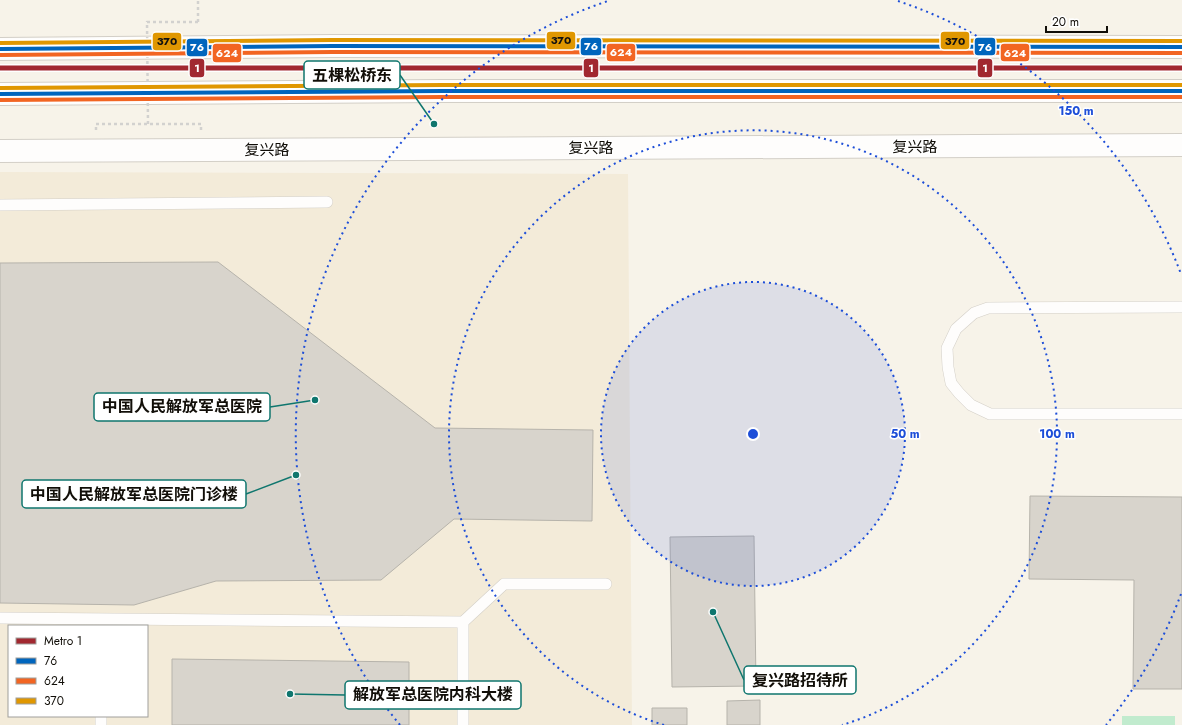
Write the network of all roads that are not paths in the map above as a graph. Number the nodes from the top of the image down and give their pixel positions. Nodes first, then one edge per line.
1 (1182, 47) edge
2 (0, 49) edge
3 (1182, 91) edge
4 (0, 94) edge
5 (1182, 145) edge
6 (0, 151) edge
7 (326, 202) dead end
8 (0, 205) edge
9 (1182, 307) edge
10 (1182, 414) edge
11 (606, 584) dead end
12 (0, 618) edge
13 (100, 622) edge
14 (463, 622) junction
15 (463, 725) edge

1 - 2 main road
3 - 4 main road
5 - 6 main road, 复兴路
7 - 8 lane
9 - 10 lane
11 - 14 lane
12 - 13 lane
13 - 14 lane
14 - 15 lane

